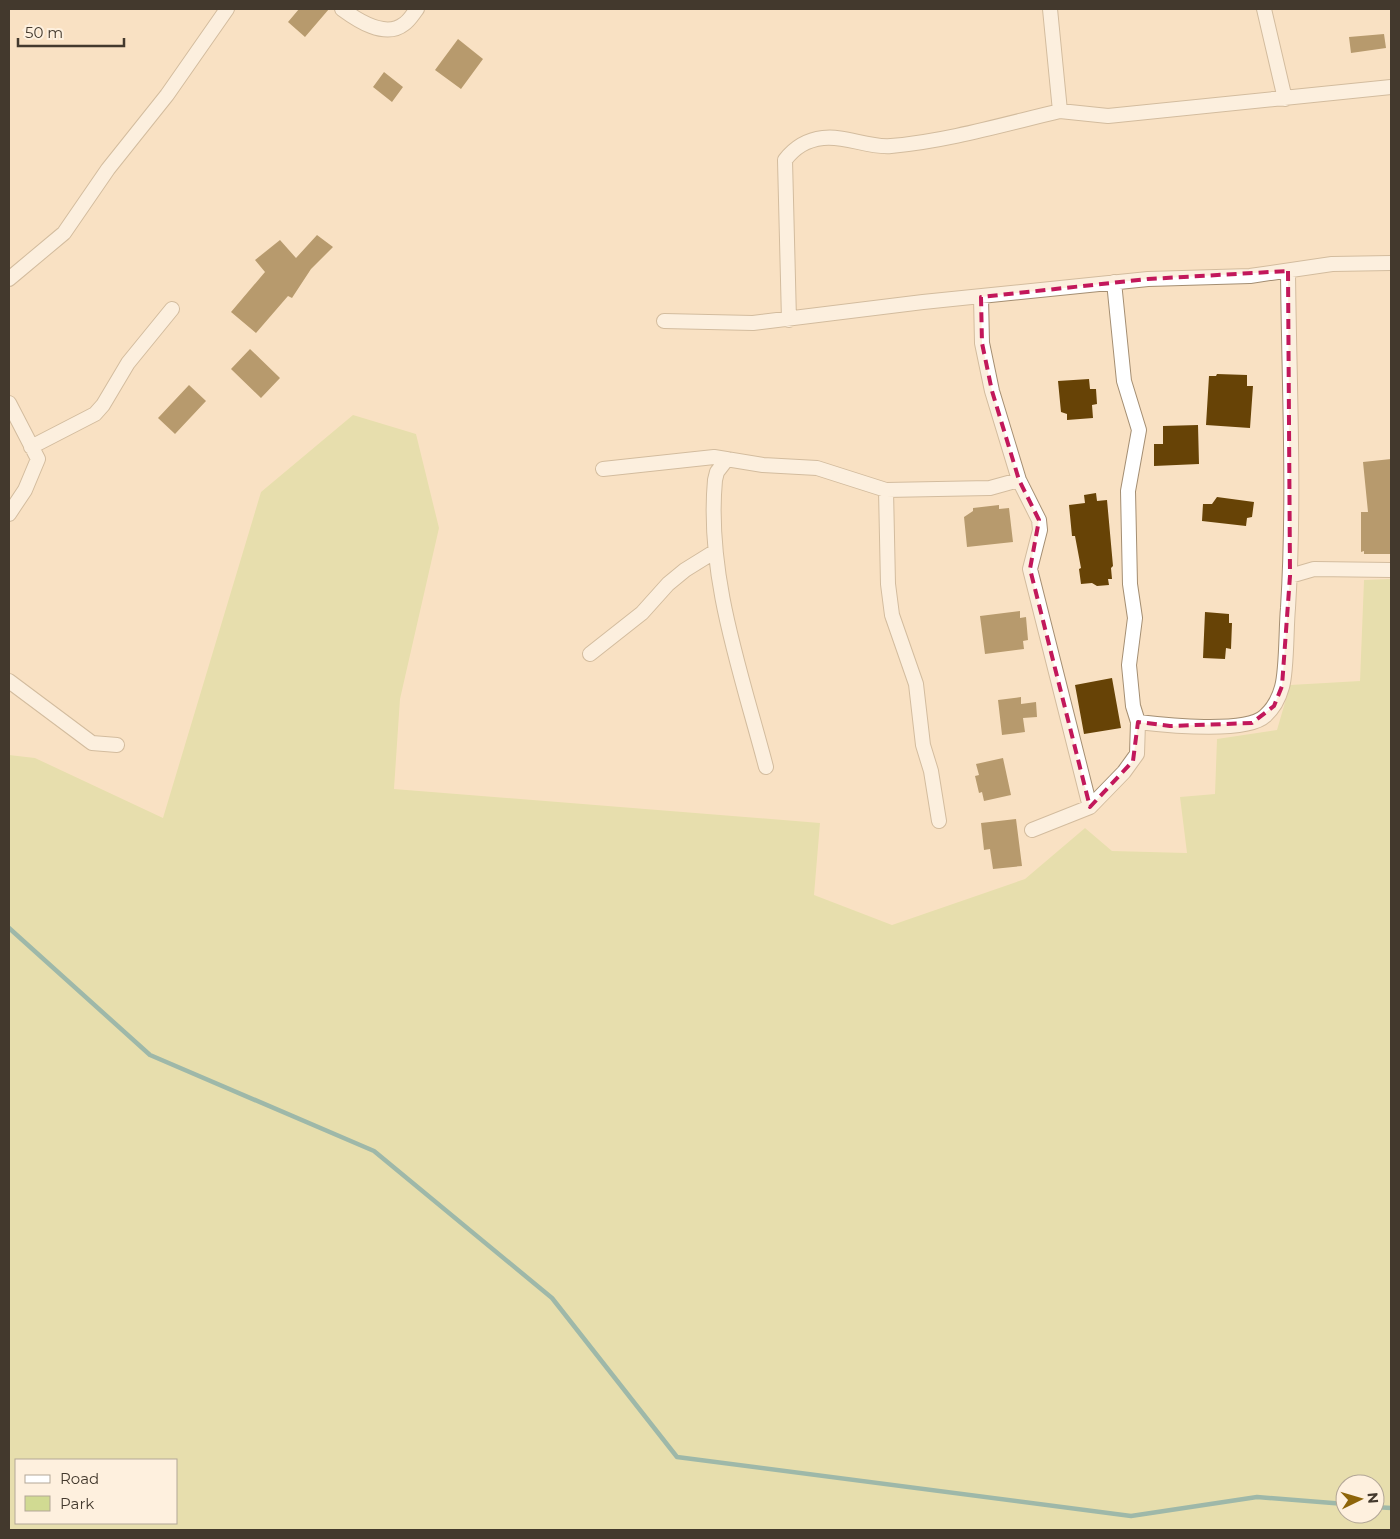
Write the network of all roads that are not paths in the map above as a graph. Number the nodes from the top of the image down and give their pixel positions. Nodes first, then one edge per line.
1 (227, 9) edge
2 (342, 9) edge
3 (417, 9) edge
4 (1050, 9) edge
5 (1264, 9) edge
6 (1391, 87) edge
7 (1284, 99) junction
8 (1060, 111) junction
9 (1391, 263) edge
10 (1288, 272) junction
11 (9, 279) edge
12 (1114, 282) junction
13 (980, 297) junction
14 (172, 309) dead end
15 (789, 320) junction
16 (664, 321) dead end
17 (9, 403) edge
18 (30, 448) junction
19 (728, 459) junction
20 (603, 470) dead end
21 (1019, 480) junction
22 (886, 490) junction
23 (9, 514) edge
24 (714, 552) junction
25 (1391, 570) edge
26 (1290, 576) junction
27 (590, 654) dead end
28 (9, 681) edge
29 (1138, 722) junction
30 (117, 746) dead end
31 (766, 767) dead end
32 (1090, 807) junction
33 (939, 821) dead end
34 (1032, 830) dead end

1 - 11 street
2 - 3 street
4 - 8 street
5 - 7 street
6 - 7 street
7 - 8 street
8 - 15 street
9 - 10 street
10 - 12 street
10 - 26 street
12 - 13 street
12 - 29 street
13 - 15 street
13 - 21 street
14 - 18 street
15 - 16 street
17 - 18 street
18 - 23 street
19 - 20 street
19 - 22 street
19 - 24 street
21 - 22 street
21 - 32 street
22 - 33 street
24 - 27 street
24 - 31 street
25 - 26 street
26 - 29 street
28 - 30 street
29 - 32 street
32 - 34 street

